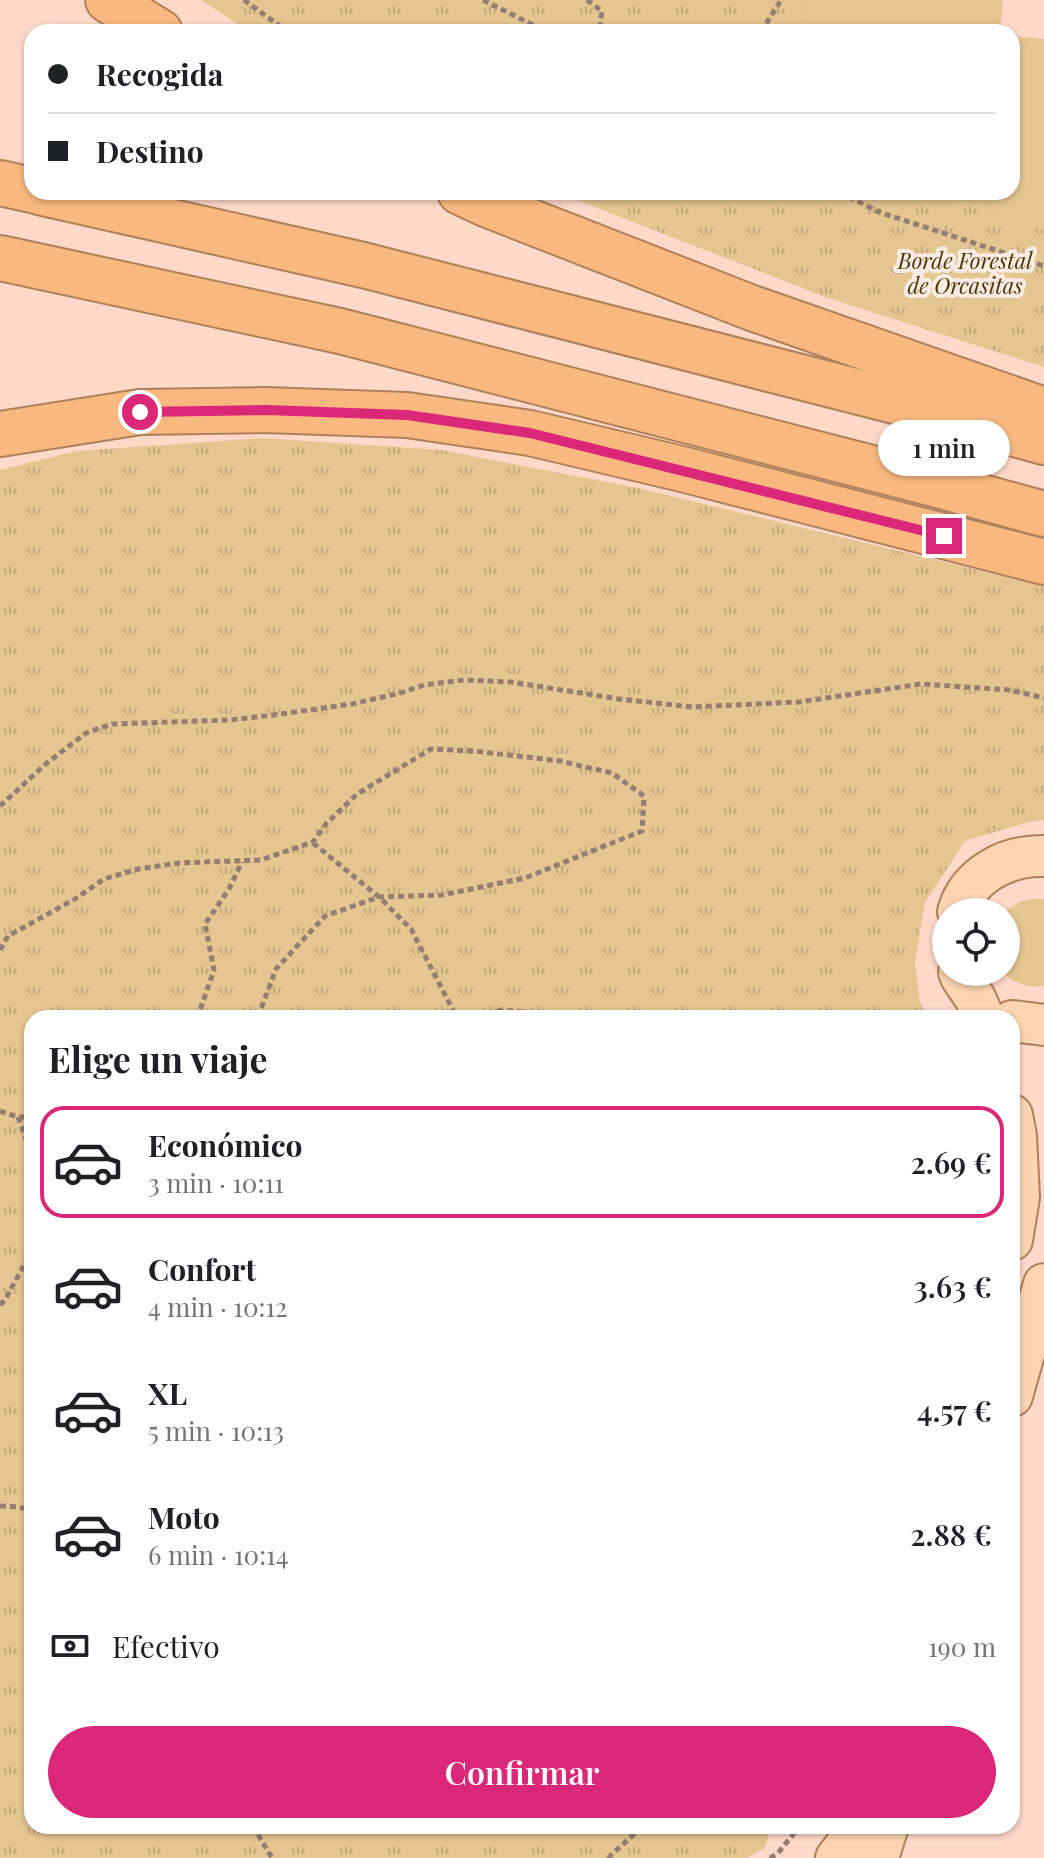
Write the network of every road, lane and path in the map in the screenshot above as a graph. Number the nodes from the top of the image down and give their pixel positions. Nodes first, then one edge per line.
1 (108, 0) edge
2 (244, 0) edge
3 (483, 0) edge
4 (587, 0) edge
5 (781, 0) edge
6 (147, 24) edge
7 (277, 24) edge
8 (531, 24) edge
9 (600, 24) edge
10 (766, 24) edge
11 (0, 183) edge
12 (24, 188) edge
13 (75, 200) edge
14 (477, 200) edge
15 (856, 200) edge
16 (0, 258) edge
17 (1044, 266) edge
18 (1044, 410) edge
19 (0, 434) edge
20 (1044, 442) edge
21 (1044, 514) edge
22 (1044, 562) edge
23 (1044, 698) edge
24 (0, 806) edge
25 (313, 842) junction
26 (1044, 856) edge
27 (242, 862) junction
28 (379, 897) junction
29 (964, 898) edge
30 (0, 950) edge
31 (200, 1010) edge
32 (260, 1010) edge
33 (453, 1010) edge
34 (1020, 1022) edge
35 (1044, 1025) edge
36 (0, 1111) edge
37 (18, 1117) junction
38 (24, 1117) edge
39 (24, 1133) edge
40 (24, 1265) edge
41 (1044, 1284) edge
42 (0, 1305) edge
43 (1020, 1368) edge
44 (0, 1506) edge
45 (24, 1509) edge
46 (258, 1834) edge
47 (634, 1834) edge
48 (793, 1834) edge
49 (851, 1834) edge
50 (886, 1834) edge
51 (272, 1858) edge
52 (608, 1858) edge
53 (770, 1858) edge
54 (836, 1858) edge
55 (878, 1858) edge

1 - 6 highway
2 - 7 path
3 - 8 path
4 - 9 path
5 - 10 path
11 - 12 highway
13 - 20 highway
14 - 18 highway
15 - 17 path
16 - 21 highway
19 - 22 highway
23 - 24 path
25 - 27 path
25 - 28 path
25 - 28 path
26 - 29 main road
27 - 30 path
27 - 31 path
28 - 32 path
28 - 33 path
34 - 35 main road
36 - 37 path
37 - 38 path
37 - 39 path
40 - 42 path
41 - 43 main road
44 - 45 path
46 - 51 path
47 - 52 path
48 - 53 path
49 - 54 main road
50 - 55 main road

